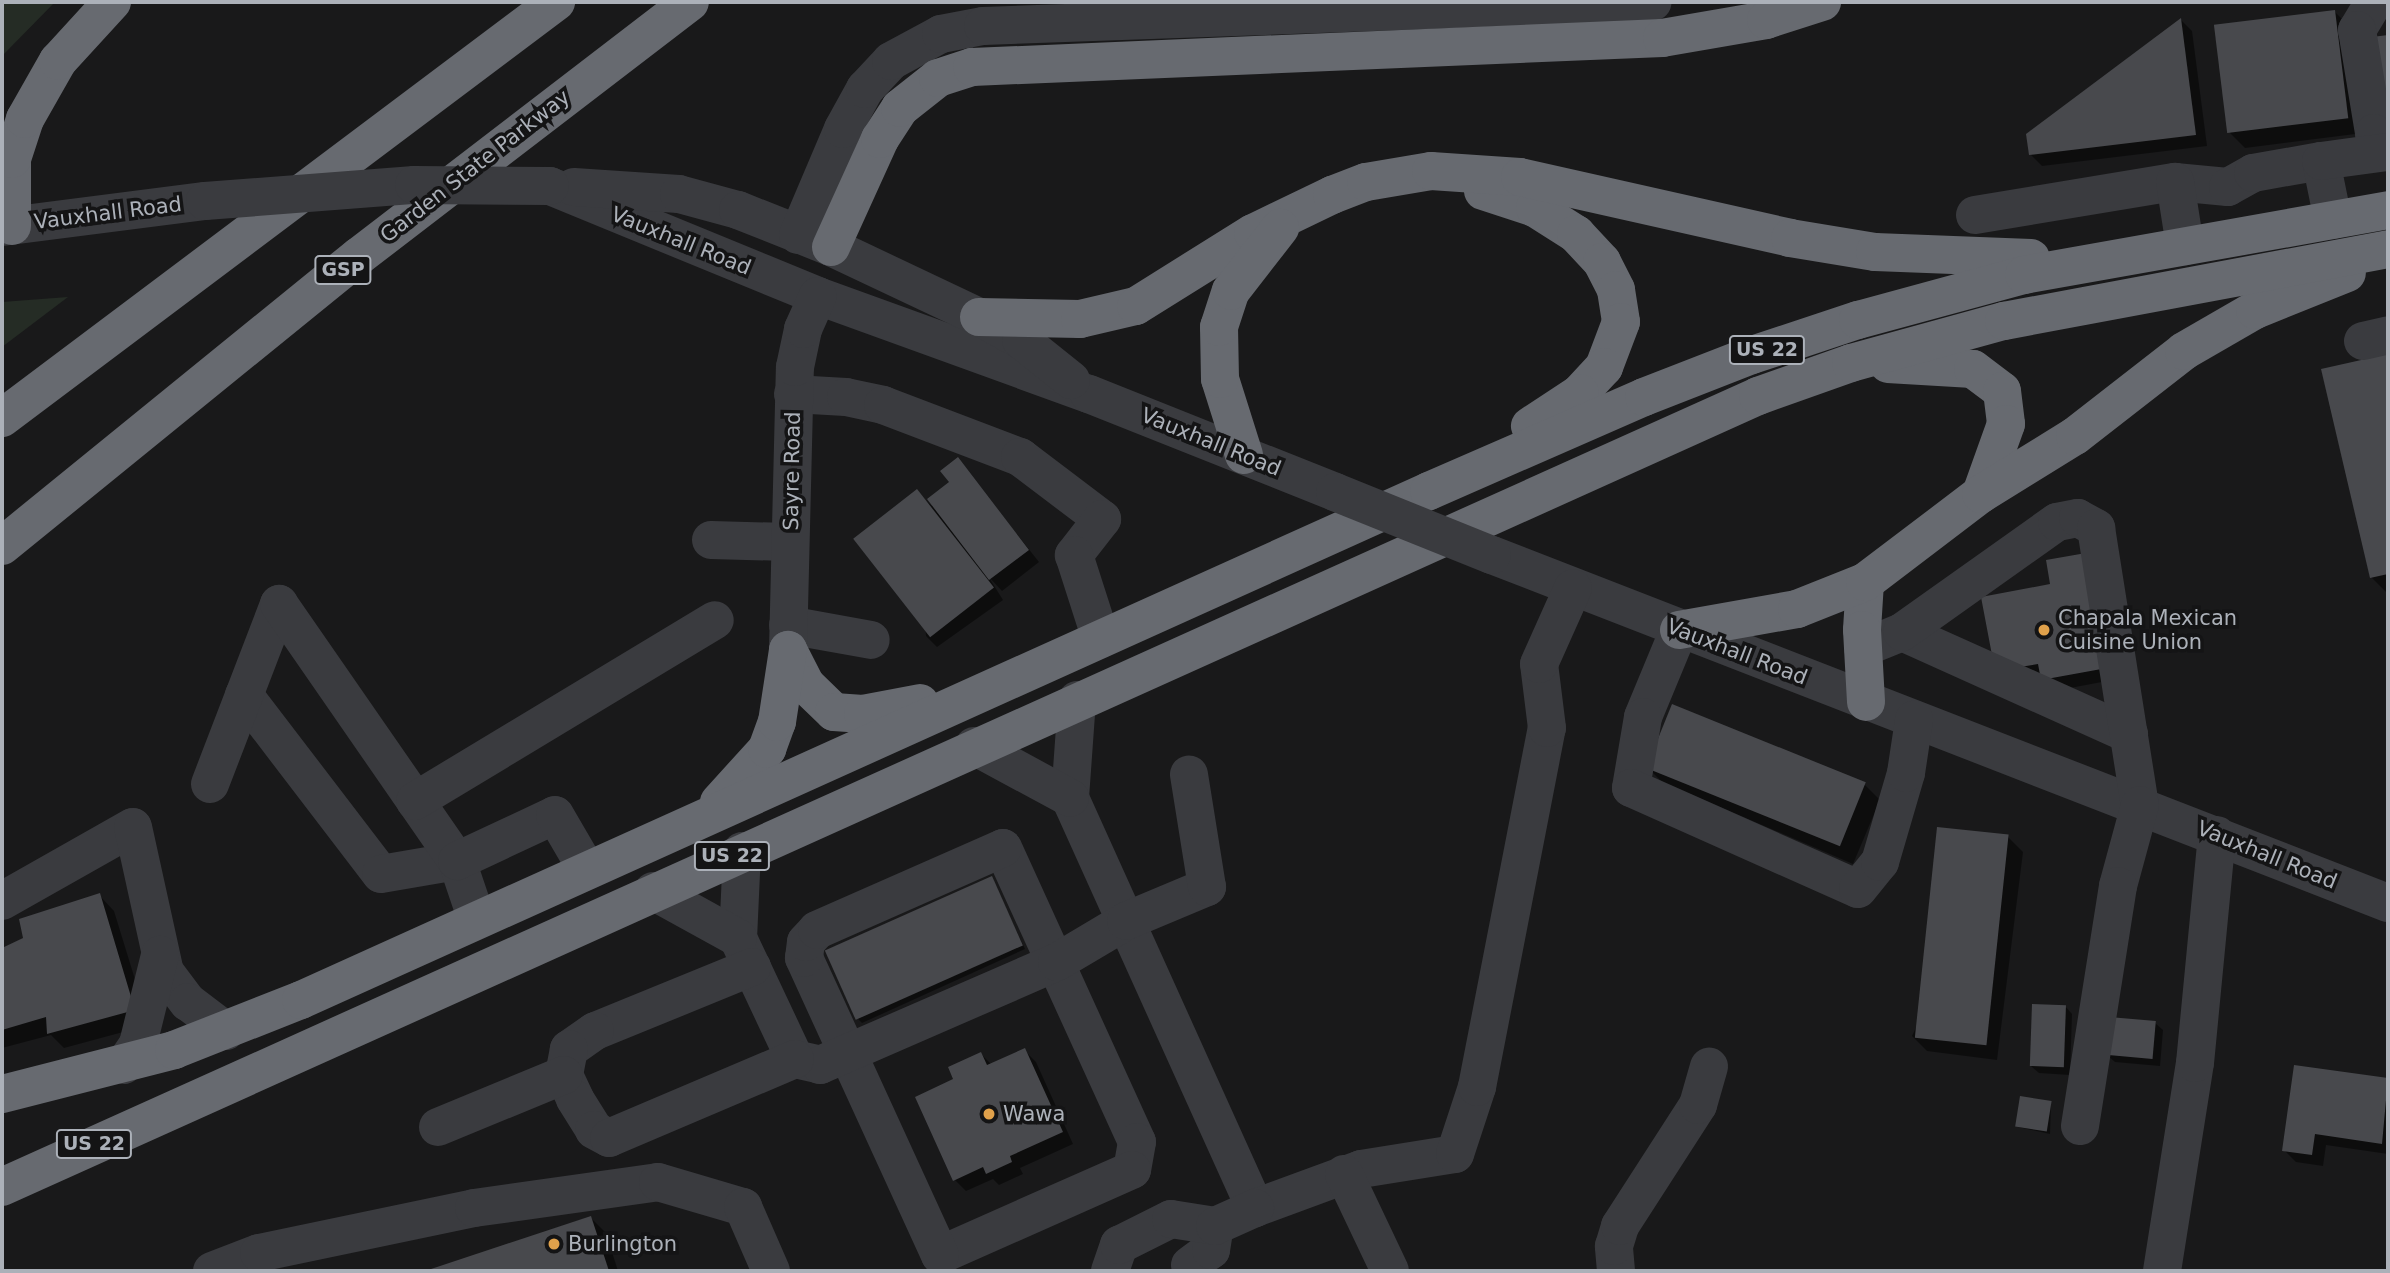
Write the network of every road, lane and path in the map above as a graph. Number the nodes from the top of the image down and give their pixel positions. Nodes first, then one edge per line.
1 (112, 2) edge
2 (556, 2) edge
3 (691, 2) edge
4 (1653, 2) edge
5 (1822, 2) edge
6 (2374, 2) edge
7 (1257, 9) edge
8 (1230, 56) junction
9 (2388, 150) edge
10 (2322, 161) junction
11 (1406, 175) junction
12 (2175, 182) junction
13 (550, 186) junction
14 (2388, 210) edge
15 (1301, 212) junction
16 (1975, 215) dead end
17 (2333, 220) junction
18 (7, 226) edge
19 (814, 241) junction
20 (682, 242) junction
21 (2185, 246) junction
22 (2388, 249) edge
23 (2121, 256) junction
24 (2388, 257) edge
25 (818, 296) junction
26 (979, 317) junction
27 (1851, 363) junction
28 (793, 394) junction
29 (1089, 394) junction
30 (2, 418) edge
31 (1244, 455) junction
32 (1429, 491) junction
33 (1981, 494) junction
34 (711, 540) dead end
35 (790, 542) junction
36 (2, 546) edge
37 (1865, 582) junction
38 (1573, 588) junction
39 (715, 620) dead end
40 (1679, 630) junction
41 (1902, 632) junction
42 (788, 638) junction
43 (1101, 639) junction
44 (871, 640) dead end
45 (1863, 648) junction
46 (1003, 683) junction
47 (244, 695) junction
48 (1077, 700) junction
49 (1866, 702) junction
50 (1914, 720) junction
51 (2129, 734) junction
52 (974, 747) junction
53 (1189, 774) dead end
54 (210, 784) dead end
55 (1070, 798) junction
56 (415, 801) junction
57 (2140, 805) junction
58 (705, 818) junction
59 (2217, 835) junction
60 (742, 851) junction
61 (457, 861) junction
62 (587, 870) junction
63 (653, 891) junction
64 (2, 901) edge
65 (2388, 903) edge
66 (477, 920) junction
67 (1126, 921) junction
68 (745, 952) junction
69 (160, 955) junction
70 (1057, 962) junction
71 (226, 1031) junction
72 (849, 1052) junction
73 (794, 1059) junction
74 (124, 1065) junction
75 (1709, 1067) dead end
76 (564, 1075) junction
77 (2, 1094) edge
78 (2080, 1126) dead end
79 (438, 1127) dead end
80 (1344, 1174) junction
81 (2, 1187) edge
82 (1255, 1208) junction
83 (1215, 1226) junction
84 (944, 1263) edge
85 (1191, 1265) dead end
86 (212, 1271) edge
87 (771, 1271) edge
88 (1110, 1271) edge
89 (1390, 1271) edge
90 (1616, 1271) edge
91 (2162, 1271) edge

1 - 18 highway
2 - 30 highway
3 - 36 highway, Garden State Parkway / GSP
4 - 7 street
5 - 8 highway
6 - 9 street
7 - 8 street
7 - 19 street
8 - 19 highway
9 - 10 street
10 - 12 street
10 - 17 street
11 - 15 highway
11 - 23 highway
11 - 32 highway
12 - 16 street
12 - 21 street
13 - 18 street, Vauxhall Road, bridge
13 - 19 street, Vauxhall Road
13 - 20 street, Vauxhall Road
14 - 17 highway, US 22
15 - 26 highway
15 - 31 highway
17 - 21 highway, US 22
19 - 20 street
19 - 26 street, Vauxhall Road
20 - 25 street, Vauxhall Road
21 - 23 highway, US 22
22 - 27 highway, US 22
23 - 32 highway, US 22
24 - 33 highway
25 - 28 street, Sayre Road
25 - 29 street, Vauxhall Road
26 - 29 street, Vauxhall Road
27 - 33 highway
27 - 48 highway, US 22
28 - 35 street, Sayre Road
28 - 43 street
29 - 31 street, Vauxhall Road
31 - 38 street, Vauxhall Road, bridge
32 - 43 highway, US 22
33 - 37 highway
34 - 35 street
35 - 42 street, Sayre Road
37 - 40 highway
37 - 45 highway
38 - 40 street, Vauxhall Road
38 - 80 street
39 - 56 street
40 - 49 street, Vauxhall Road
40 - 50 street
41 - 45 street
41 - 51 street
41 - 51 street
42 - 44 street
42 - 46 highway
42 - 58 highway
43 - 46 highway, US 22
45 - 49 highway
46 - 58 highway, US 22
47 - 54 street
47 - 56 street
47 - 61 street
48 - 52 highway, US 22
48 - 55 street
49 - 50 street, Vauxhall Road
50 - 57 street, Vauxhall Road
51 - 57 street
52 - 55 street
52 - 60 highway, US 22
53 - 67 street
55 - 67 street
56 - 61 street
57 - 59 street, Vauxhall Road
57 - 78 street
58 - 62 highway, US 22
59 - 65 street, Vauxhall Road
59 - 91 street
60 - 63 highway, US 22
60 - 68 street
61 - 62 street
61 - 66 street
62 - 66 highway, US 22
63 - 68 street
63 - 81 highway, US 22
64 - 69 street
66 - 71 highway, US 22
67 - 70 street
67 - 82 street
68 - 73 street
68 - 76 street
69 - 71 street
69 - 74 street
70 - 72 street
70 - 72 street
70 - 84 street
71 - 74 highway, US 22
72 - 73 street
72 - 84 street
73 - 76 street
74 - 77 highway, US 22
75 - 90 street
76 - 79 street
80 - 82 street
80 - 89 street
82 - 83 street
83 - 85 street
83 - 88 street
86 - 87 street

